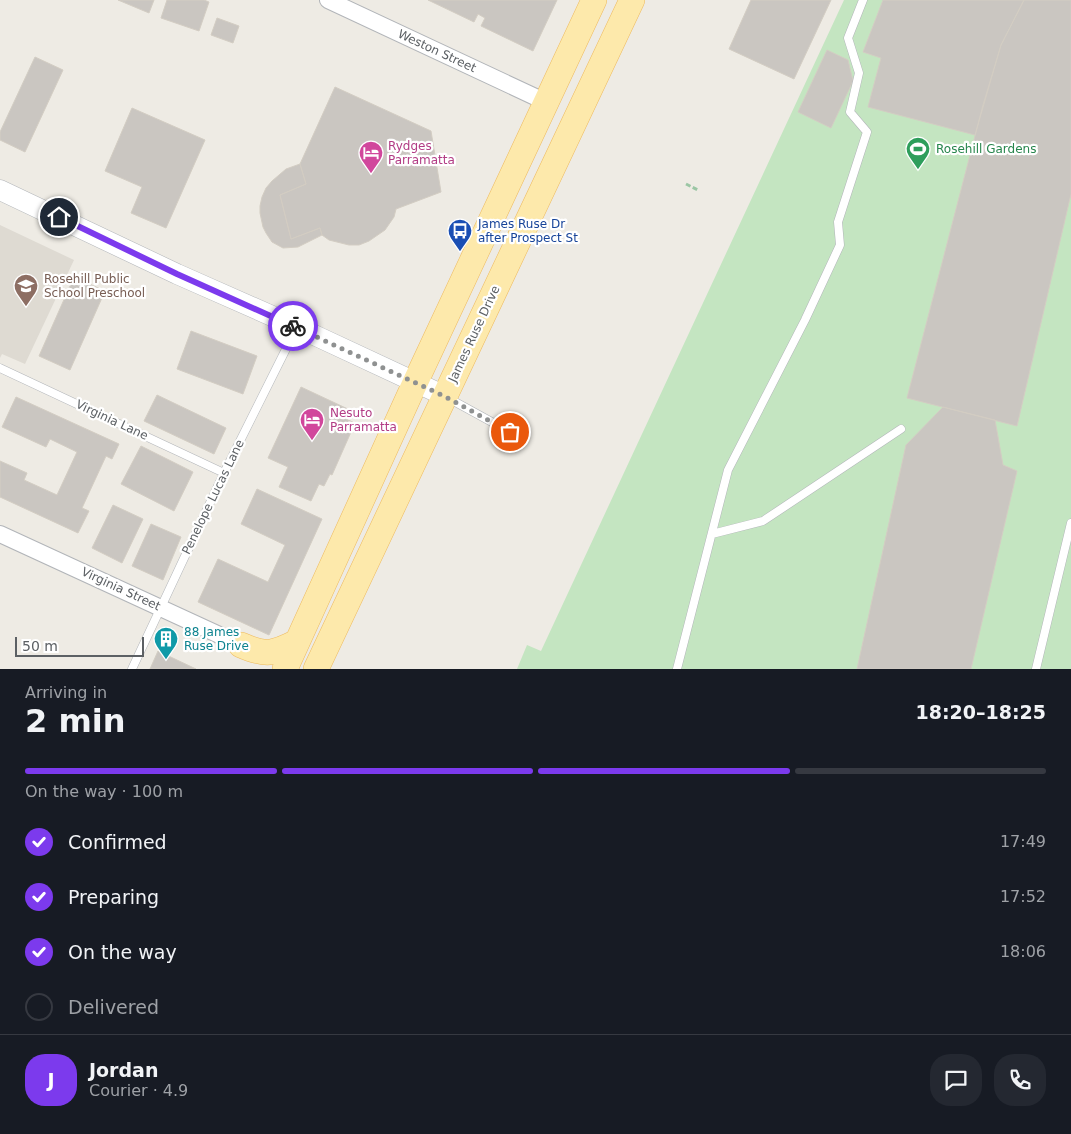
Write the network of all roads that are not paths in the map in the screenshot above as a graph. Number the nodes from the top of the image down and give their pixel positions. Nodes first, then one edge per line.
1 (328, 0) edge
2 (594, 0) edge
3 (632, 0) edge
4 (863, 0) edge
5 (546, 102) junction
6 (0, 190) edge
7 (297, 327) junction
8 (0, 368) edge
9 (415, 383) junction
10 (444, 396) junction
11 (901, 428) dead end
12 (510, 432) dead end
13 (224, 472) junction
14 (1071, 523) edge
15 (0, 534) edge
16 (712, 534) junction
17 (160, 608) junction
18 (297, 642) junction
19 (241, 645) joint
20 (678, 667) edge
21 (132, 669) edge
22 (285, 669) edge
23 (316, 669) edge
24 (1036, 669) edge

1 - 5 street, Weston Street
2 - 5 main road
3 - 10 main road, James Ruse Drive
4 - 16 lane
5 - 9 main road
6 - 7 street
7 - 9 street
7 - 13 lane, Penelope Lucas Lane
8 - 13 lane, Virginia Lane
9 - 10 street
9 - 18 main road
10 - 12 lane
10 - 23 main road, James Ruse Drive
11 - 16 lane
13 - 17 lane, Penelope Lucas Lane
14 - 24 lane
15 - 17 street, Virginia Street
16 - 20 lane
17 - 19 street, Virginia Street
17 - 21 lane, Penelope Lucas Lane
18 - 19 main road
18 - 22 main road

